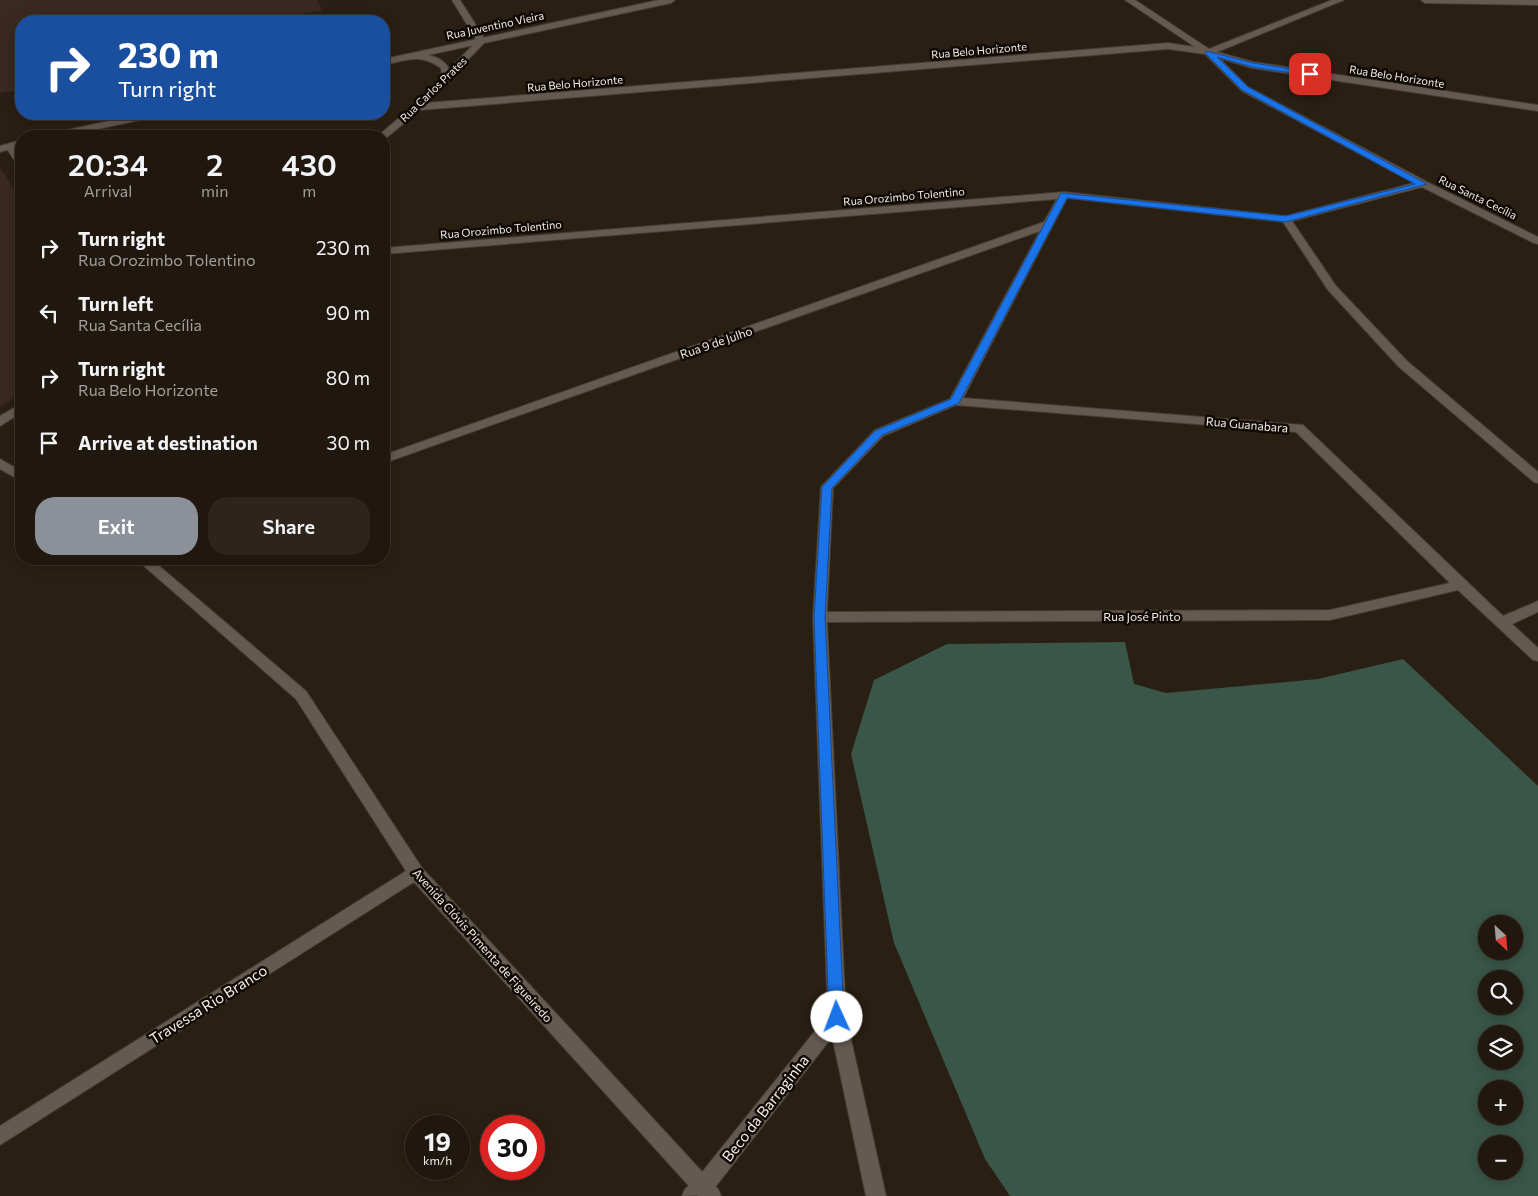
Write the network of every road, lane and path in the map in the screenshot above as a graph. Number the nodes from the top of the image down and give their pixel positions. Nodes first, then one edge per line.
1 (456, 0) edge
2 (671, 0) edge
3 (1129, 0) edge
4 (1340, 0) edge
5 (1425, 0) edge
6 (1538, 2) edge
7 (482, 41) junction
8 (1208, 52) junction
9 (415, 55) junction
10 (390, 61) edge
11 (447, 78) junction
12 (417, 106) junction
13 (1538, 108) edge
14 (126, 120) edge
15 (81, 130) edge
16 (390, 130) edge
17 (15, 145) edge
18 (10, 146) junction
19 (0, 149) edge
20 (15, 154) edge
21 (1423, 184) junction
22 (1064, 195) junction
23 (1286, 219) junction
24 (1049, 224) junction
25 (1538, 241) edge
26 (390, 251) edge
27 (955, 401) junction
28 (15, 412) edge
29 (0, 422) edge
30 (390, 457) edge
31 (0, 463) edge
32 (15, 473) edge
33 (1538, 479) edge
34 (150, 565) edge
35 (1461, 585) junction
36 (1538, 606) edge
37 (820, 617) junction
38 (1503, 622) junction
39 (1538, 656) edge
40 (416, 873) junction
41 (837, 1017) junction
42 (0, 1136) edge
43 (702, 1193) edge
44 (876, 1196) edge

1 - 7 street
2 - 7 street, Rua Juventino Vieira
3 - 8 street, Rua Santa Cecília
4 - 8 street
5 - 6 street
7 - 9 street, Rua Juventino Vieira
7 - 11 street, Rua Carlos Prates
8 - 12 street, Rua Belo Horizonte
8 - 13 street, Rua Belo Horizonte
8 - 21 street, Rua Santa Cecília
9 - 10 street, Rua Juventino Vieira
9 - 11 street
11 - 12 street, Rua Carlos Prates
12 - 16 street, Rua Carlos Prates
14 - 15 street
17 - 18 street
18 - 19 street
18 - 20 street
21 - 23 street, Rua Orozimbo Tolentino
21 - 25 street, Rua Santa Cecília
22 - 23 street, Rua Orozimbo Tolentino
22 - 24 street
22 - 26 street, Rua Orozimbo Tolentino
23 - 33 street
24 - 27 street
24 - 30 street, Rua 9 de Julho
27 - 35 street, Rua Guanabara
27 - 37 street
28 - 29 street
31 - 32 street
34 - 40 street, Avenida Clóvis Pimenta de Figueiredo
35 - 37 street, Rua José Pinto
35 - 38 street, Rua Guanabara
36 - 38 street
37 - 41 street
38 - 39 street, Rua Guanabara
40 - 42 street, Travessa Rio Branco
40 - 43 street, Avenida Clóvis Pimenta de Figueiredo
41 - 43 street, Beco da Barraginha
41 - 44 street

